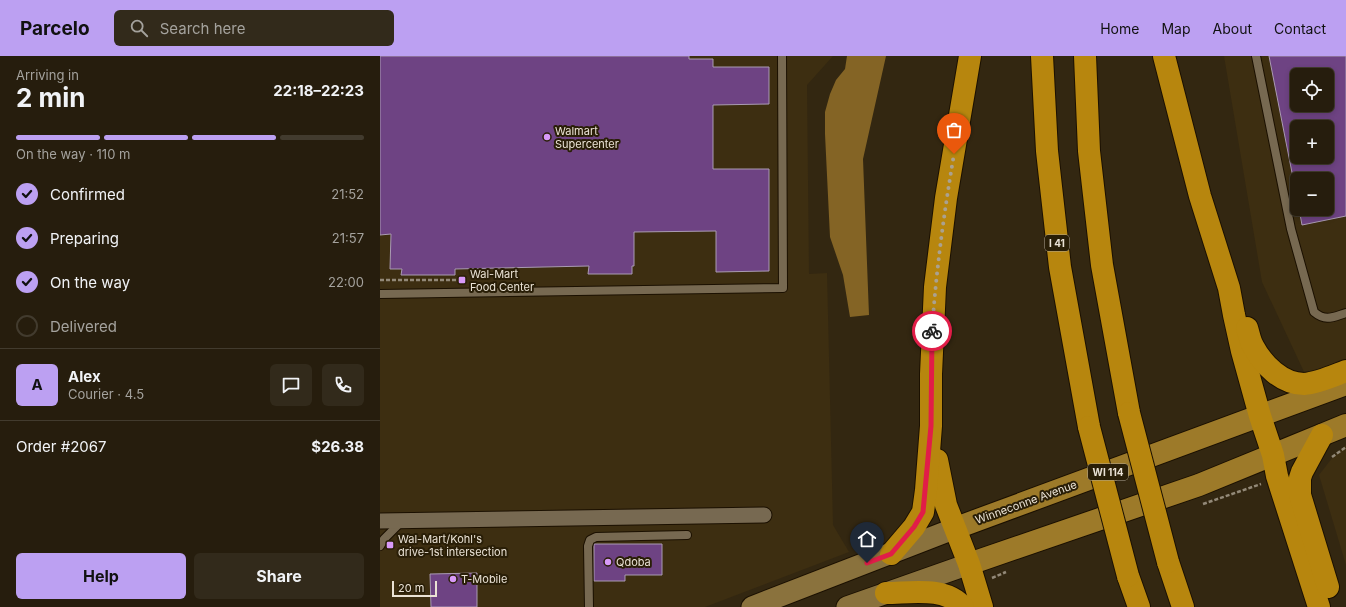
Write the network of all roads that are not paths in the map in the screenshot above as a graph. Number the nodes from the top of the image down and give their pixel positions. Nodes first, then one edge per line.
1 (782, 56) edge
2 (970, 56) edge
3 (1042, 56) edge
4 (1085, 56) edge
5 (1164, 56) edge
6 (1256, 56) edge
7 (1229, 288) junction
8 (380, 294) edge
9 (1346, 313) edge
10 (1346, 371) edge
11 (1346, 384) edge
12 (1260, 416) junction
13 (1346, 425) edge
14 (931, 426) junction
15 (1322, 435) junction
16 (1272, 455) junction
17 (764, 515) dead end
18 (402, 520) junction
19 (380, 521) edge
20 (956, 528) junction
21 (687, 535) dead end
22 (380, 546) edge
23 (891, 554) junction
24 (969, 564) junction
25 (886, 594) junction
26 (589, 607) edge
27 (752, 607) edge
28 (847, 607) edge
29 (963, 607) edge
30 (982, 607) edge
31 (1139, 607) edge
32 (1183, 607) edge
33 (1319, 607) edge
34 (1335, 607) edge

1 - 8 lane
2 - 14 highway
3 - 31 highway, I 41, bridge
4 - 32 highway, bridge
5 - 7 highway
6 - 9 lane
7 - 10 highway
7 - 12 highway
11 - 12 main road, Winneconne Avenue / WI 114
12 - 16 highway
12 - 20 main road, Winneconne Avenue / WI 114
13 - 15 main road
14 - 20 highway
14 - 23 highway
15 - 16 main road
15 - 34 highway
16 - 24 main road
16 - 33 highway
17 - 18 street
18 - 19 street
18 - 22 lane
20 - 23 main road, Winneconne Avenue
20 - 24 highway
21 - 26 lane
23 - 27 main road, Winneconne Avenue
24 - 25 main road
24 - 30 highway
25 - 28 main road
25 - 29 highway

